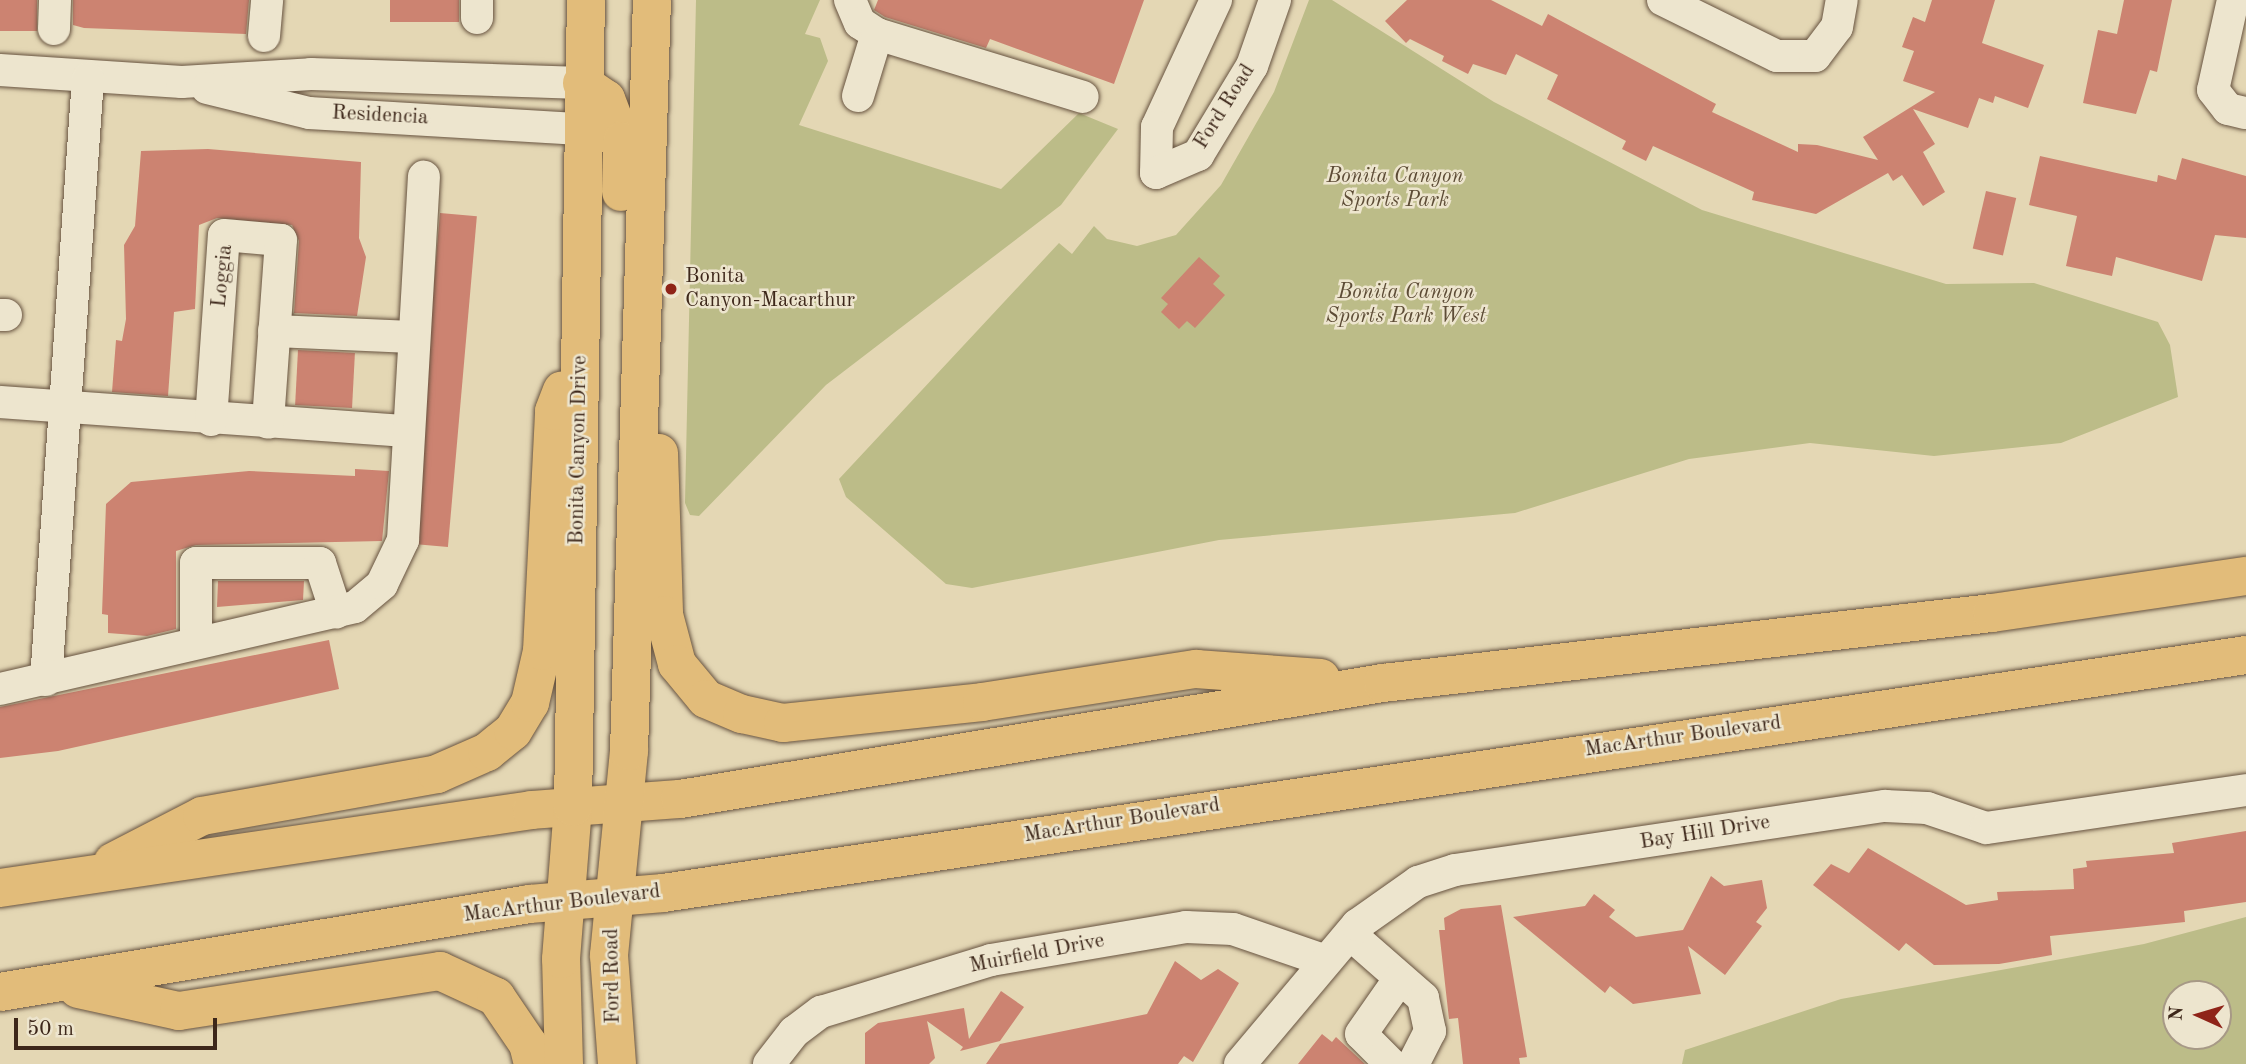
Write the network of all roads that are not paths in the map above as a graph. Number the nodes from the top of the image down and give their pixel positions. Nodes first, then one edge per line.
1 (267, 0) edge
2 (586, 0) edge
3 (652, 0) edge
4 (850, 0) edge
5 (1216, 0) edge
6 (1275, 0) edge
7 (1663, 0) edge
8 (1842, 0) edge
9 (2233, 0) edge
10 (877, 34) junction
11 (264, 36) dead end
12 (0, 70) edge
13 (356, 76) junction
14 (88, 78) junction
15 (182, 82) junction
16 (582, 83) junction
17 (858, 96) dead end
18 (1083, 97) dead end
19 (2246, 113) edge
20 (354, 114) junction
21 (581, 130) junction
22 (424, 177) dead end
23 (274, 331) junction
24 (642, 336) junction
25 (413, 337) junction
26 (581, 342) junction
27 (0, 402) edge
28 (66, 405) junction
29 (211, 420) junction
30 (268, 423) junction
31 (408, 431) junction
32 (2246, 576) edge
33 (336, 612) junction
34 (196, 643) junction
35 (2246, 655) edge
36 (46, 680) junction
37 (1383, 683) junction
38 (0, 689) edge
39 (2246, 790) edge
40 (623, 804) junction
41 (573, 807) junction
42 (84, 876) junction
43 (0, 888) edge
44 (613, 897) junction
45 (565, 900) junction
46 (1350, 934) junction
47 (1326, 961) junction
48 (1400, 978) junction
49 (58, 985) junction
50 (0, 992) edge
51 (533, 1064) edge
52 (565, 1064) edge
53 (617, 1064) edge
54 (769, 1064) edge
55 (1240, 1064) edge
56 (1391, 1064) edge
57 (1413, 1064) edge

1 - 11 street
2 - 16 main road, Bonita Canyon Drive
3 - 24 main road
4 - 10 street
5 - 6 street, Ford Road
7 - 8 street
9 - 19 street
10 - 17 street
10 - 18 street
12 - 14 street, Residencia
13 - 15 street, Residencia
13 - 16 street, Residencia
13 - 20 street
14 - 15 street, Residencia
14 - 28 street
15 - 20 street, Residencia
16 - 21 main road, Bonita Canyon Drive
16 - 24 main road
20 - 21 street, Residencia
21 - 26 main road, Bonita Canyon Drive
22 - 25 street
23 - 25 street
23 - 29 street, Loggia
23 - 30 street, Loggia
24 - 37 main road
24 - 40 main road
25 - 31 street
26 - 41 main road, Bonita Canyon Drive
26 - 42 main road
27 - 28 street
28 - 29 street
28 - 36 street
29 - 30 street
30 - 31 street
31 - 33 street
32 - 37 main road
33 - 34 street
33 - 34 street
34 - 36 street
35 - 44 main road, MacArthur Boulevard
36 - 38 street
37 - 40 main road
39 - 46 street, Bay Hill Drive
40 - 41 main road
40 - 44 main road, Ford Road
41 - 42 main road
41 - 45 main road, Bonita Canyon Drive
42 - 43 main road
44 - 45 main road, MacArthur Boulevard
44 - 53 main road, Ford Road
45 - 49 main road, MacArthur Boulevard
45 - 52 main road
46 - 47 street, Bay Hill Drive
46 - 48 street
47 - 54 street, Muirfield Drive
47 - 55 street, Bay Hill Drive
48 - 56 street
48 - 57 street
49 - 50 main road, MacArthur Boulevard
49 - 51 main road

